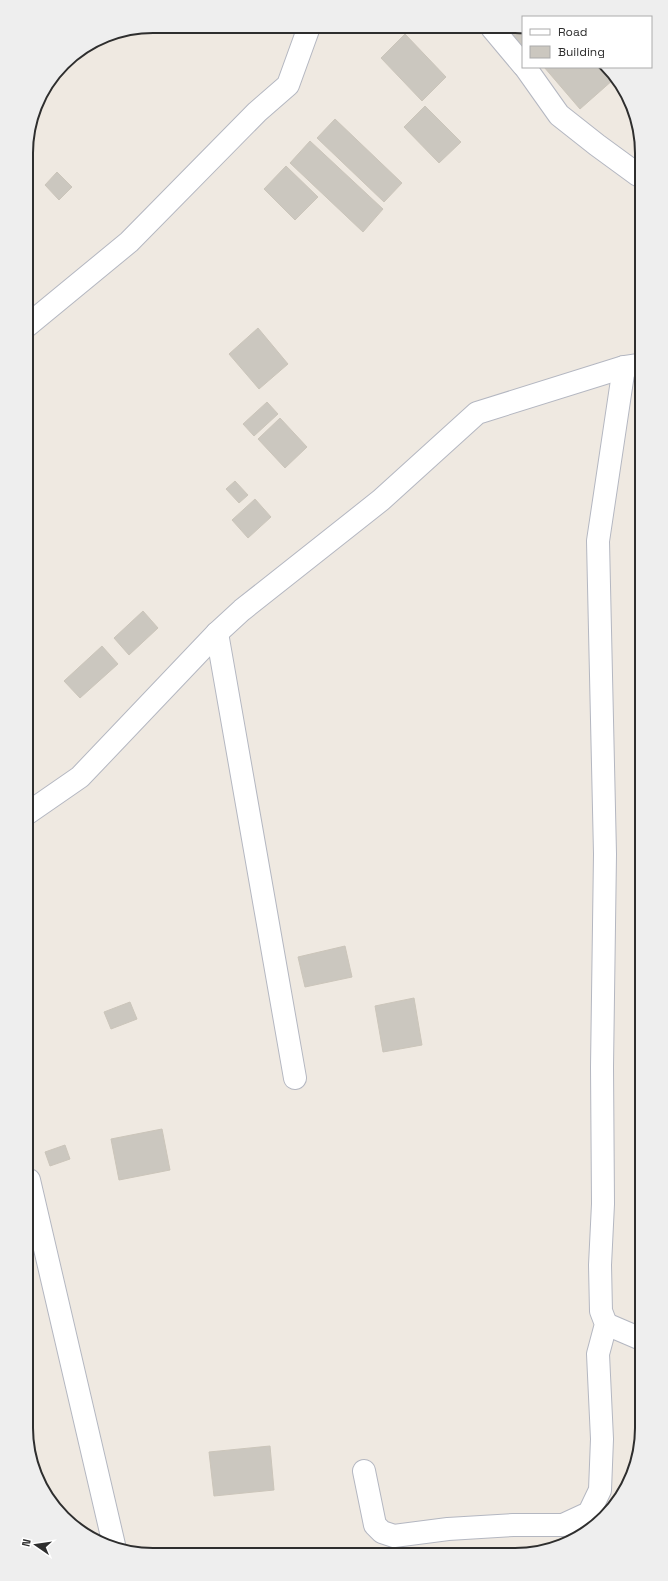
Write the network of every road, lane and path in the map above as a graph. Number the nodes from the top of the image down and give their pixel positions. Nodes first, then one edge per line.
1 (307, 33) edge
2 (496, 33) edge
3 (522, 64) edge
4 (525, 68) edge
5 (635, 173) edge
6 (33, 321) edge
7 (631, 366) edge
8 (217, 632) junction
9 (33, 810) edge
10 (295, 1078) dead end
11 (33, 1197) edge
12 (606, 1324) junction
13 (635, 1336) edge
14 (364, 1471) dead end
15 (113, 1541) edge

1 - 6 street
2 - 3 street
4 - 5 street
7 - 8 street
7 - 12 street
8 - 9 street
8 - 10 street
11 - 15 street
12 - 13 street
12 - 14 street

